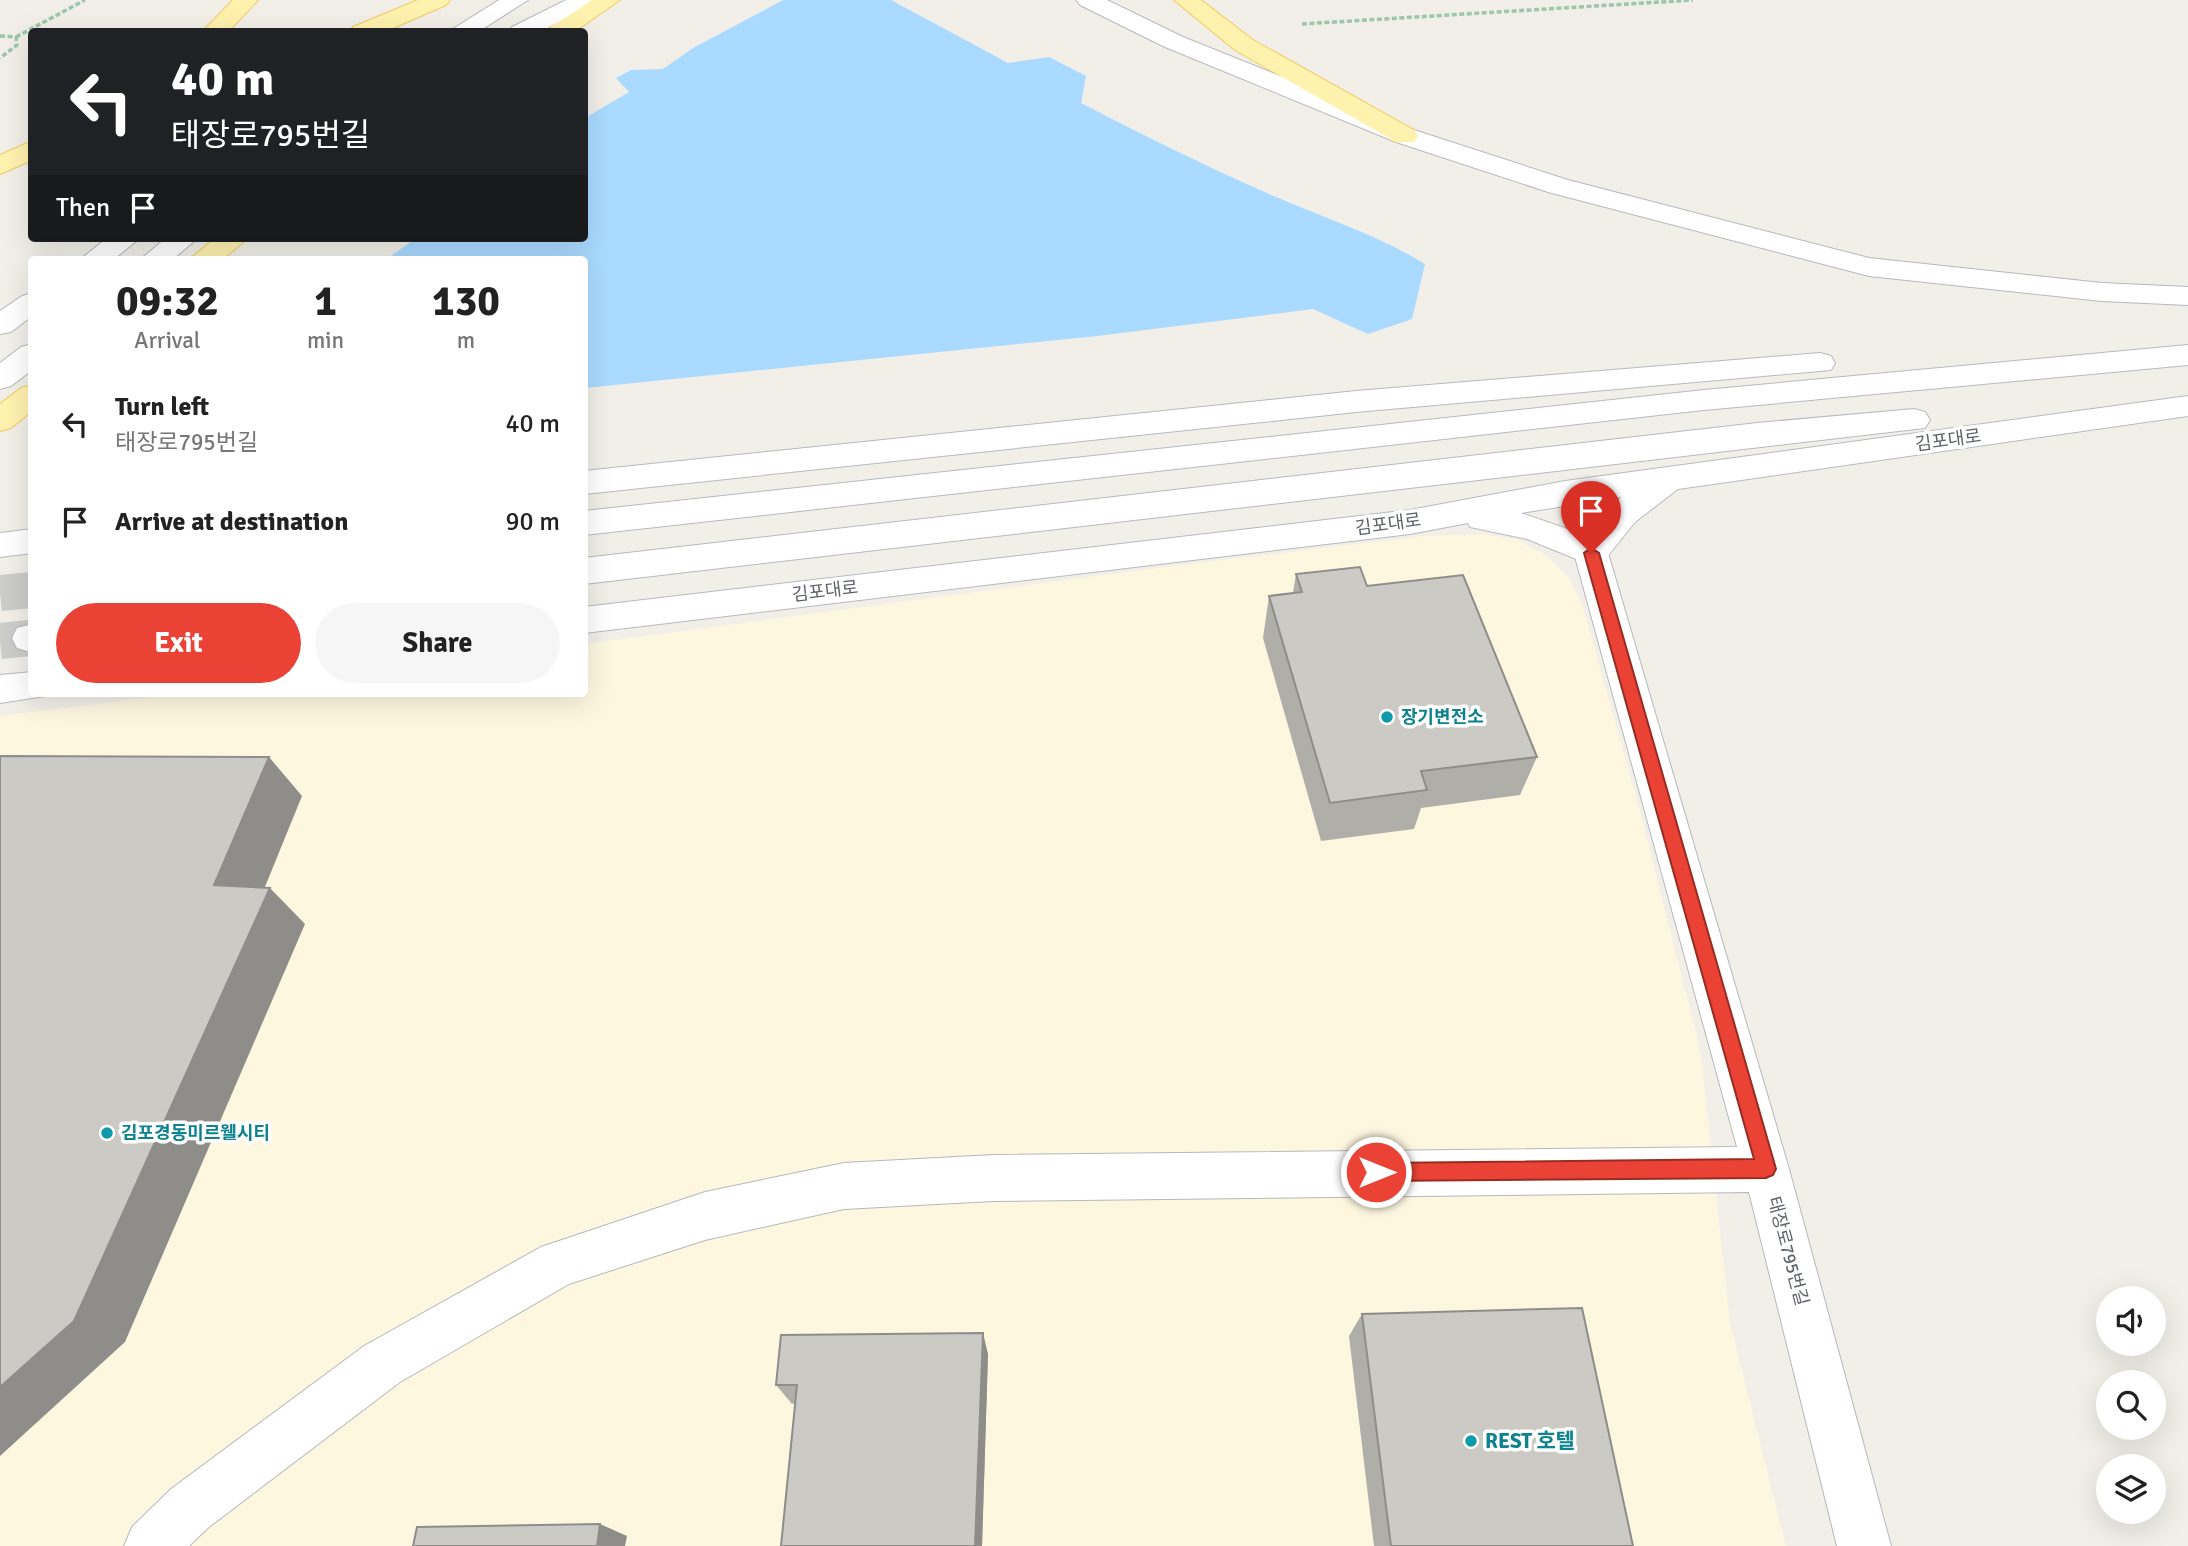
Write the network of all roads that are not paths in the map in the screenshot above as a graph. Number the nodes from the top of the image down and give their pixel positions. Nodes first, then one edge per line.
1 (246, 0) edge
2 (438, 0) edge
3 (516, 0) edge
4 (584, 0) edge
5 (608, 0) edge
6 (1088, 0) edge
7 (1186, 0) edge
8 (218, 28) edge
9 (372, 28) edge
10 (467, 28) edge
11 (528, 28) edge
12 (562, 28) edge
13 (1405, 136) junction
14 (28, 151) edge
15 (0, 166) edge
16 (28, 170) edge
17 (0, 181) edge
18 (120, 242) edge
19 (178, 242) edge
20 (228, 242) edge
21 (99, 256) edge
22 (159, 256) edge
23 (208, 256) edge
24 (2188, 296) edge
25 (28, 305) edge
26 (0, 325) edge
27 (2188, 328) edge
28 (2188, 355) edge
29 (28, 357) edge
30 (0, 379) edge
31 (28, 398) edge
32 (2188, 405) edge
33 (0, 420) edge
34 (1672, 478) junction
35 (588, 482) edge
36 (1442, 516) junction
37 (588, 523) edge
38 (28, 542) edge
39 (0, 545) edge
40 (1591, 553) junction
41 (588, 571) edge
42 (588, 620) edge
43 (28, 686) edge
44 (0, 689) edge
45 (1766, 1169) junction
46 (151, 1546) edge
47 (1864, 1546) edge

1 - 8 main road
2 - 9 main road
3 - 10 main road
4 - 11 main road
5 - 12 main road
6 - 13 main road
7 - 13 main road
13 - 24 main road
14 - 15 main road
16 - 17 main road
18 - 21 main road
19 - 22 main road
20 - 23 main road
25 - 26 main road
27 - 35 main road
28 - 37 main road
29 - 30 main road
31 - 33 main road
32 - 34 main road, 김포대로
32 - 41 main road, 김포대로
34 - 36 main road, 김포대로
34 - 40 main road
36 - 40 main road
36 - 42 main road, 김포대로
38 - 39 main road
40 - 45 main road, 태장로795번길
43 - 44 main road
45 - 46 main road
45 - 47 main road, 태장로795번길

